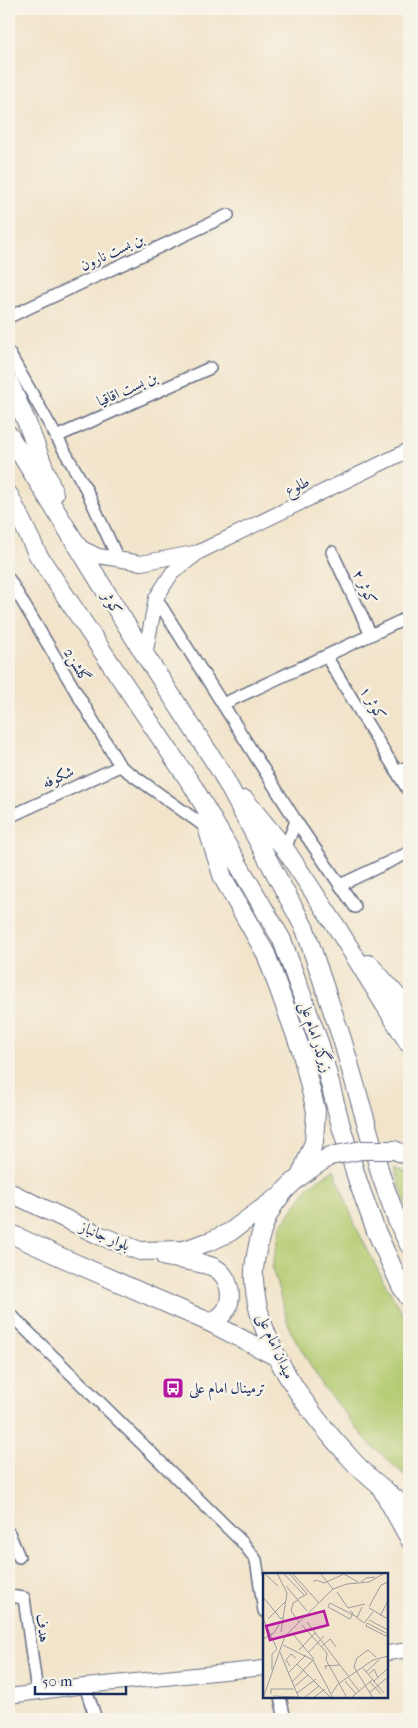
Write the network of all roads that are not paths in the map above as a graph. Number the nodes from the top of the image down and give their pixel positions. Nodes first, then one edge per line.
1 (228, 215) dead end
2 (9, 317) edge
3 (9, 353) edge
4 (210, 368) dead end
5 (9, 382) edge
6 (9, 435) edge
7 (56, 437) junction
8 (409, 450) edge
9 (9, 495) edge
10 (9, 515) edge
11 (73, 540) junction
12 (198, 552) junction
13 (332, 552) dead end
14 (38, 554) junction
15 (118, 559) junction
16 (9, 580) edge
17 (156, 598) junction
18 (409, 617) edge
19 (371, 635) junction
20 (145, 655) junction
21 (326, 656) junction
22 (223, 704) junction
23 (120, 766) junction
24 (409, 766) edge
25 (220, 770) junction
26 (397, 772) junction
27 (194, 788) junction
28 (409, 792) edge
29 (9, 817) edge
30 (296, 821) junction
31 (207, 828) junction
32 (285, 849) junction
33 (408, 853) dead end
34 (340, 885) junction
35 (355, 907) dead end
36 (336, 926) junction
37 (409, 1015) edge
38 (409, 1044) edge
39 (401, 1153) edge
40 (300, 1177) junction
41 (9, 1192) edge
42 (282, 1194) junction
43 (9, 1233) edge
44 (409, 1245) edge
45 (140, 1251) junction
46 (409, 1298) edge
47 (9, 1313) edge
48 (211, 1323) junction
49 (277, 1357) junction
50 (375, 1483) junction
51 (409, 1510) edge
52 (9, 1533) edge
53 (409, 1542) edge
54 (19, 1556) dead end
55 (9, 1596) edge
56 (263, 1605) edge
57 (409, 1650) edge
58 (388, 1653) edge
59 (263, 1668) edge
60 (85, 1686) junction
61 (37, 1692) junction
62 (9, 1696) edge
63 (280, 1698) edge
64 (96, 1719) edge
65 (285, 1719) edge

1 - 2 street, بن بست نارون
3 - 7 street
4 - 7 street, بن بست اقاقیا
5 - 11 main road
6 - 11 main road, کوثر
7 - 15 street
8 - 12 street, طلوع
9 - 14 main road
10 - 14 main road
11 - 15 street
11 - 20 main road, کوثر
12 - 15 street
12 - 17 street
13 - 19 street, کوثر ۲
14 - 27 main road
16 - 23 street, گلشن2
17 - 20 street
17 - 22 street
18 - 19 street
19 - 21 street
20 - 25 main road, کوثر
21 - 22 street
21 - 26 street, کوثر ۱
22 - 30 street
23 - 29 street, شکوفه
23 - 31 street
24 - 26 street
25 - 32 main road
25 - 44 main road, زیرگذر امام علی
26 - 28 street, کوثر ۱
27 - 31 main road
27 - 46 main road, زیرگذر امام علی
30 - 32 street
30 - 34 street
31 - 40 main road
32 - 36 main road
33 - 34 street
34 - 35 street
36 - 37 main road
36 - 38 main road
39 - 40 main road, میدان امام علی, bridge
40 - 42 main road, میدان امام علی
41 - 45 main road, بلوار جانباز
42 - 45 main road, بلوار جانباز
42 - 49 main road, میدان امام علی
43 - 48 main road
45 - 48 main road
47 - 56 street
48 - 49 main road
49 - 50 main road, میدان امام علی
50 - 51 main road, میدان امام علی
50 - 53 street
52 - 54 street
55 - 61 street, هدف
57 - 58 street
59 - 60 street
60 - 61 street
60 - 64 street
61 - 62 street
63 - 65 street

